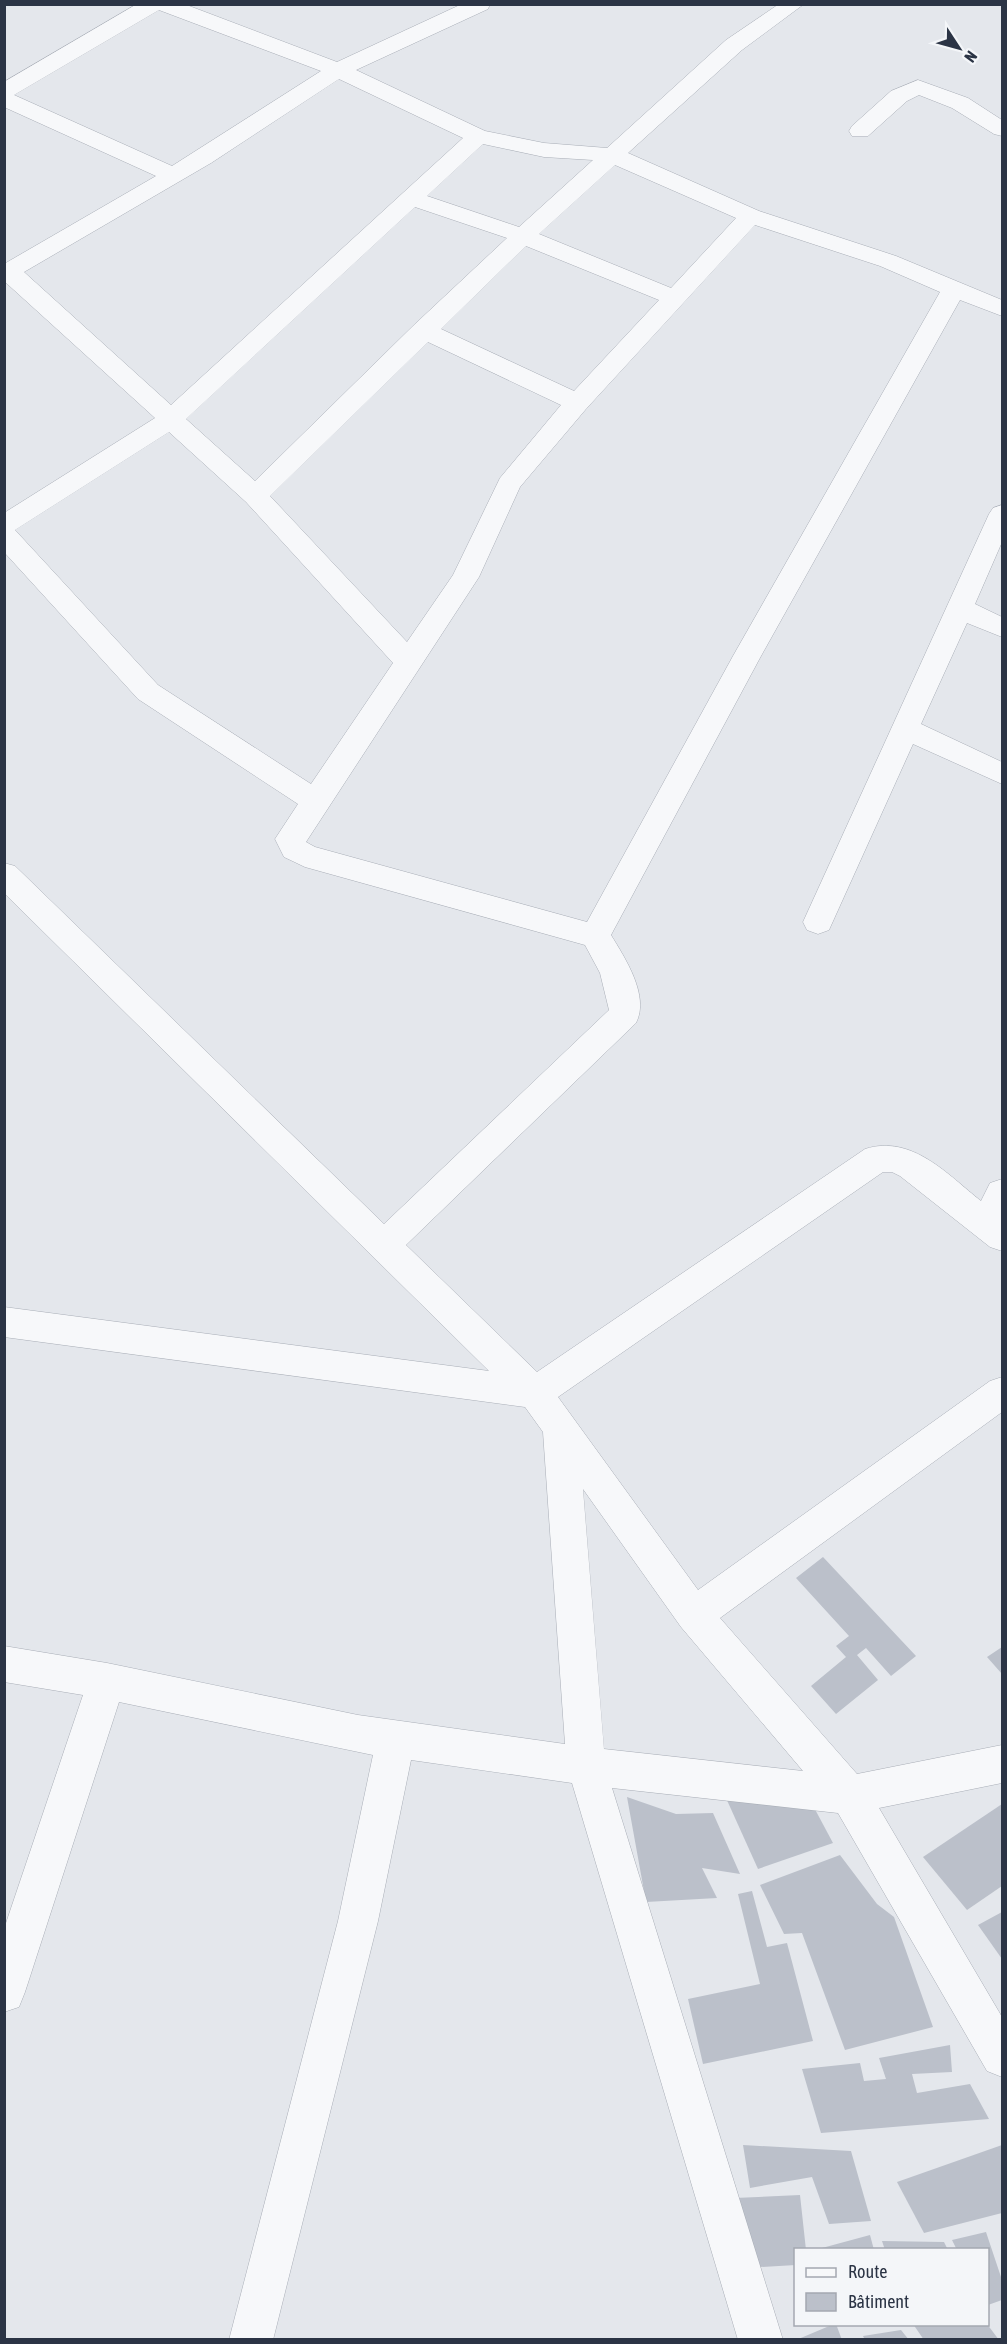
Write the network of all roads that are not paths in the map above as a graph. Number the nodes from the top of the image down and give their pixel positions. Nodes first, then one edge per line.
1 (153, 4) edge
2 (162, 4) edge
3 (480, 4) edge
4 (794, 4) edge
5 (4, 66) edge
6 (338, 70) junction
7 (28, 79) junction
8 (4, 92) edge
9 (4, 99) edge
10 (1002, 129) edge
11 (860, 131) dead end
12 (478, 136) junction
13 (612, 155) junction
14 (173, 175) junction
15 (411, 198) junction
16 (751, 216) junction
17 (523, 236) junction
18 (7, 272) edge
19 (954, 289) junction
20 (675, 298) junction
21 (1002, 309) edge
22 (423, 330) junction
23 (577, 403) junction
24 (170, 420) junction
25 (255, 496) junction
26 (1002, 514) edge
27 (4, 525) edge
28 (4, 535) edge
29 (960, 608) junction
30 (1002, 628) edge
31 (408, 661) junction
32 (906, 729) junction
33 (1002, 774) edge
34 (316, 802) junction
35 (4, 874) edge
36 (818, 922) dead end
37 (595, 936) junction
38 (1002, 1193) edge
39 (994, 1230) edge
40 (384, 1245) junction
41 (4, 1322) edge
42 (1002, 1392) edge
43 (535, 1393) junction
44 (560, 1428) junction
45 (694, 1615) junction
46 (4, 1664) edge
47 (106, 1681) junction
48 (396, 1738) junction
49 (1002, 1764) edge
50 (586, 1766) junction
51 (849, 1795) junction
52 (4, 1992) edge
53 (1002, 2056) edge
54 (251, 2340) edge
55 (761, 2340) edge

1 - 7 street
2 - 6 street
3 - 6 street
4 - 13 street
5 - 7 street
6 - 12 street
6 - 14 street
7 - 8 street
9 - 14 street
10 - 11 street
12 - 13 street
12 - 15 street
13 - 16 street
13 - 17 street
14 - 18 street
15 - 17 street
15 - 24 street
16 - 19 street
16 - 20 street
17 - 20 street
17 - 22 street
18 - 24 street
19 - 21 street
19 - 37 street
20 - 23 street
22 - 23 street
22 - 25 street
23 - 31 street
24 - 25 street
24 - 27 street
25 - 31 street
26 - 29 street
28 - 34 street
29 - 30 street
29 - 32 street
31 - 34 street
32 - 33 street
32 - 36 street
34 - 37 street
35 - 40 street
37 - 40 street
38 - 39 street
39 - 43 street
40 - 43 street
41 - 43 street
42 - 45 street
43 - 44 street
44 - 45 street
44 - 50 street
45 - 51 street
46 - 47 street
47 - 48 street
47 - 52 street
48 - 50 street
48 - 54 street
49 - 51 street
50 - 51 street
50 - 55 street
51 - 53 street

